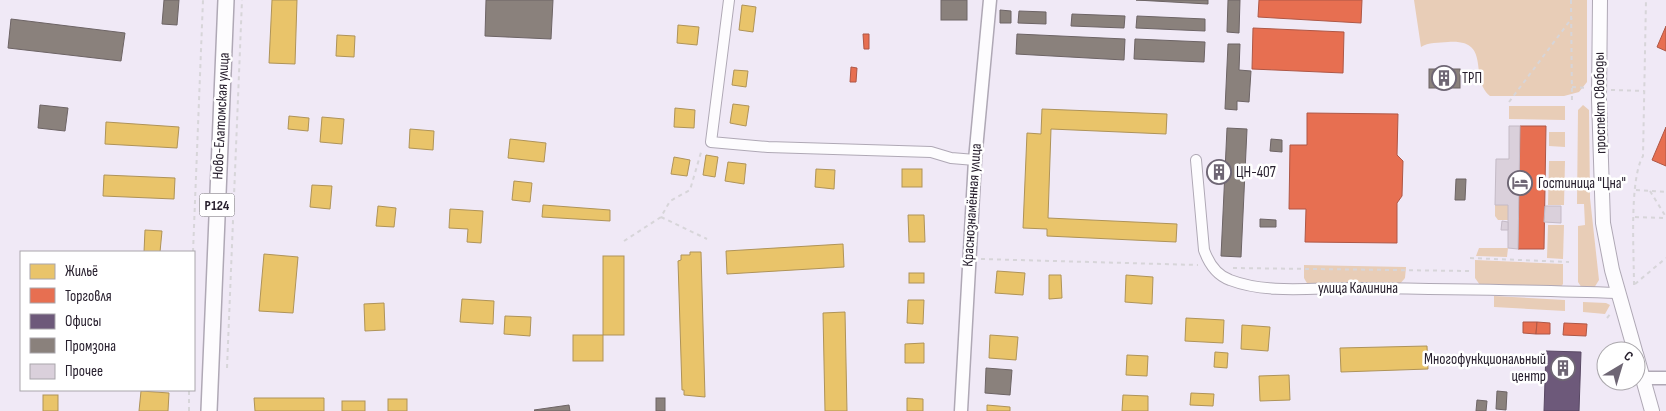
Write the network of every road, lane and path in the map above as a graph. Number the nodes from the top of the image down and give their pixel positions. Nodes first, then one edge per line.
1 (203, 0) edge
2 (226, 0) edge
3 (242, 0) edge
4 (729, 0) edge
5 (990, 0) edge
6 (1572, 0) edge
7 (1600, 0) edge
8 (1646, 0) edge
9 (1572, 18) junction
10 (1572, 101) dead end
11 (1509, 102) dead end
12 (711, 142) junction
13 (975, 160) junction
14 (1196, 160) dead end
15 (1635, 190) junction
16 (1650, 191) junction
17 (1666, 192) edge
18 (661, 217) junction
19 (1635, 217) junction
20 (1666, 217) edge
21 (707, 238) dead end
22 (624, 241) dead end
23 (193, 251) edge
24 (1470, 258) dead end
25 (1666, 258) edge
26 (968, 259) junction
27 (1569, 262) dead end
28 (1212, 267) junction
29 (1470, 272) dead end
30 (1634, 284) junction
31 (1624, 291) junction
32 (1622, 308) junction
33 (1607, 318) dead end
34 (1632, 341) edge
35 (227, 368) dead end
36 (1646, 378) edge
37 (1666, 378) edge
38 (1646, 389) edge
39 (189, 391) edge
40 (189, 411) edge
41 (209, 411) edge
42 (961, 411) edge
43 (1652, 411) edge

1 - 23 path
2 - 41 main road, Ново-Елатомская улица / Р124
3 - 35 path
4 - 12 street
5 - 13 street, Краснознамённая улица
6 - 9 path
7 - 31 main road, проспект Свободы
8 - 15 path
9 - 10 path
9 - 11 path
12 - 13 street
12 - 18 path
13 - 26 street, Краснознамённая улица
14 - 28 street
15 - 16 path
15 - 19 path
16 - 17 path
16 - 20 path
18 - 21 path
18 - 22 path
19 - 20 path
19 - 30 path
24 - 27 path
25 - 30 path
26 - 28 path
26 - 42 street, Краснознамённая улица
28 - 29 path
28 - 31 street, улица Калинина
30 - 31 path
31 - 32 main road, проспект Свободы
32 - 33 path
32 - 34 main road, проспект Свободы
36 - 37 street
38 - 43 main road, проспект Свободы
39 - 40 path

